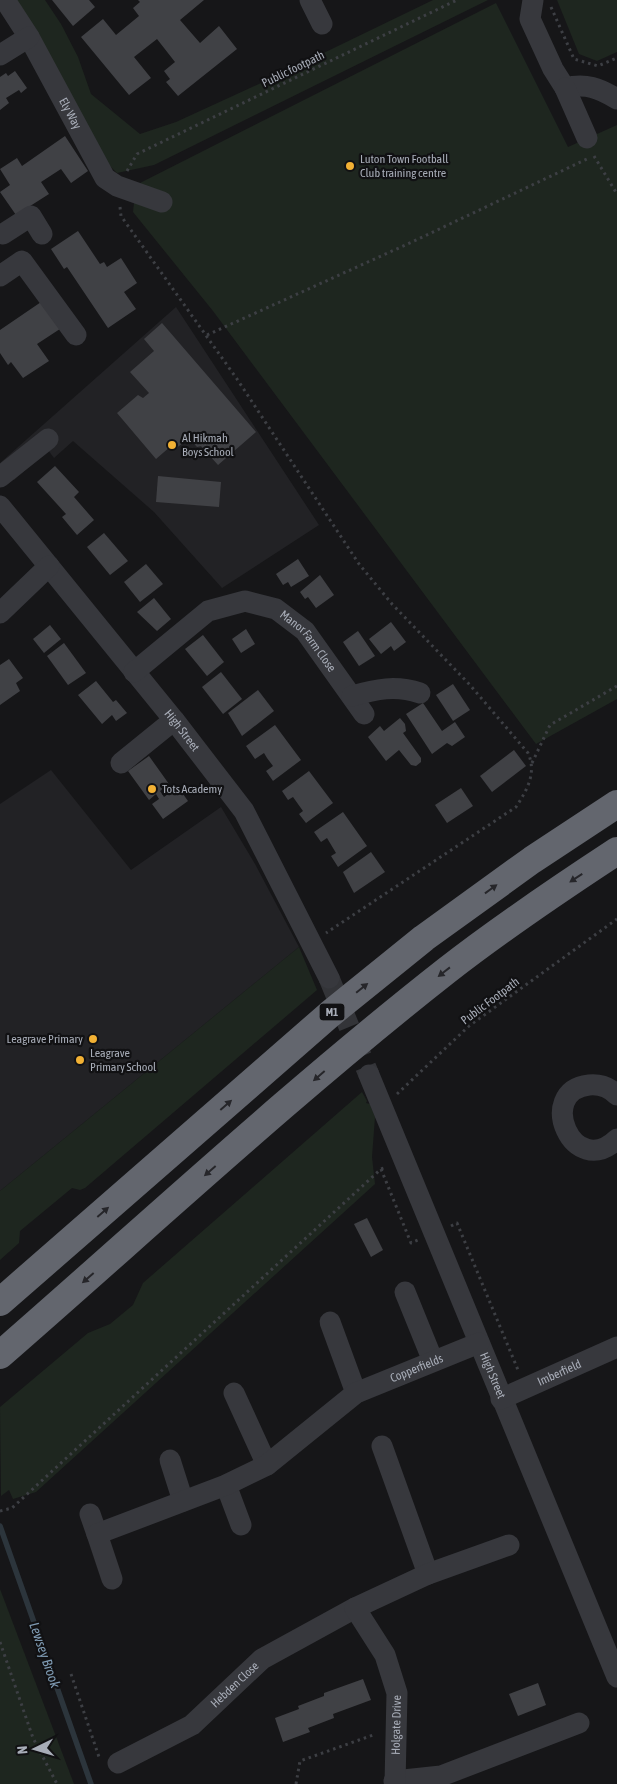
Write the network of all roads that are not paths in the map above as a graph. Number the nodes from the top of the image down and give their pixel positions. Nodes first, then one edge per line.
1 (5, 0) edge
2 (310, 0) edge
3 (533, 0) edge
4 (322, 24) dead end
5 (29, 37) junction
6 (0, 55) edge
7 (565, 88) junction
8 (617, 98) edge
9 (590, 146) road end
10 (162, 202) dead end
11 (2, 232) edge
12 (42, 234) dead end
13 (22, 261) junction
14 (0, 276) edge
15 (76, 335) dead end
16 (48, 439) dead end
17 (0, 477) edge
18 (0, 506) edge
19 (49, 566) junction
20 (0, 613) edge
21 (134, 672) junction
22 (420, 693) dead end
23 (352, 696) junction
24 (364, 714) dead end
25 (174, 720) junction
26 (122, 764) dead end
27 (617, 804) edge
28 (617, 851) edge
29 (329, 978) tunnel mouth
30 (369, 1075) tunnel mouth
31 (617, 1095) edge
32 (617, 1139) edge
33 (405, 1292) dead end
34 (0, 1302) edge
35 (330, 1322) dead end
36 (479, 1343) junction
37 (617, 1347) edge
38 (0, 1355) edge
39 (433, 1361) junction
40 (234, 1393) dead end
41 (356, 1393) junction
42 (501, 1399) junction
43 (382, 1446) dead end
44 (170, 1460) dead end
45 (267, 1465) junction
46 (226, 1485) junction
47 (183, 1501) junction
48 (90, 1514) dead end
49 (241, 1525) dead end
50 (97, 1534) junction
51 (508, 1545) dead end
52 (428, 1574) junction
53 (112, 1579) dead end
54 (355, 1608) junction
55 (617, 1677) edge
56 (579, 1723) dead end
57 (110, 1762) road end
58 (395, 1782) edge

1 - 5 street, Ely Way
2 - 4 street
3 - 7 street
5 - 6 street
5 - 10 street, Ely Way
7 - 8 street
7 - 9 street
11 - 12 street
11 - 13 street
13 - 14 street
13 - 15 street
16 - 17 street
18 - 19 street, High Street
19 - 20 street
19 - 21 street, High Street
21 - 23 street, Manor Farm Close
21 - 25 street, High Street
22 - 23 street
23 - 24 street, Manor Farm Close
25 - 26 street
25 - 29 street, High Street
34 -> 27 highway, M1
28 -> 38 highway
30 - 36 street, High Street
31 - 32 street
33 - 39 street
35 - 41 street
36 - 39 street, Copperfields
36 - 42 street, High Street
37 - 42 street, Imberfield
39 - 41 street, Copperfields
40 - 45 street
41 - 45 street, Copperfields
42 - 55 street, High Street
43 - 52 street
44 - 47 street
45 - 46 street, Copperfields
46 - 47 street, Copperfields
46 - 49 street
47 - 50 street, Copperfields
48 - 50 street
50 - 53 street
51 - 52 street
52 - 54 street
54 - 57 street, Hebden Close
54 - 58 street, Holgate Drive
56 - 58 street

